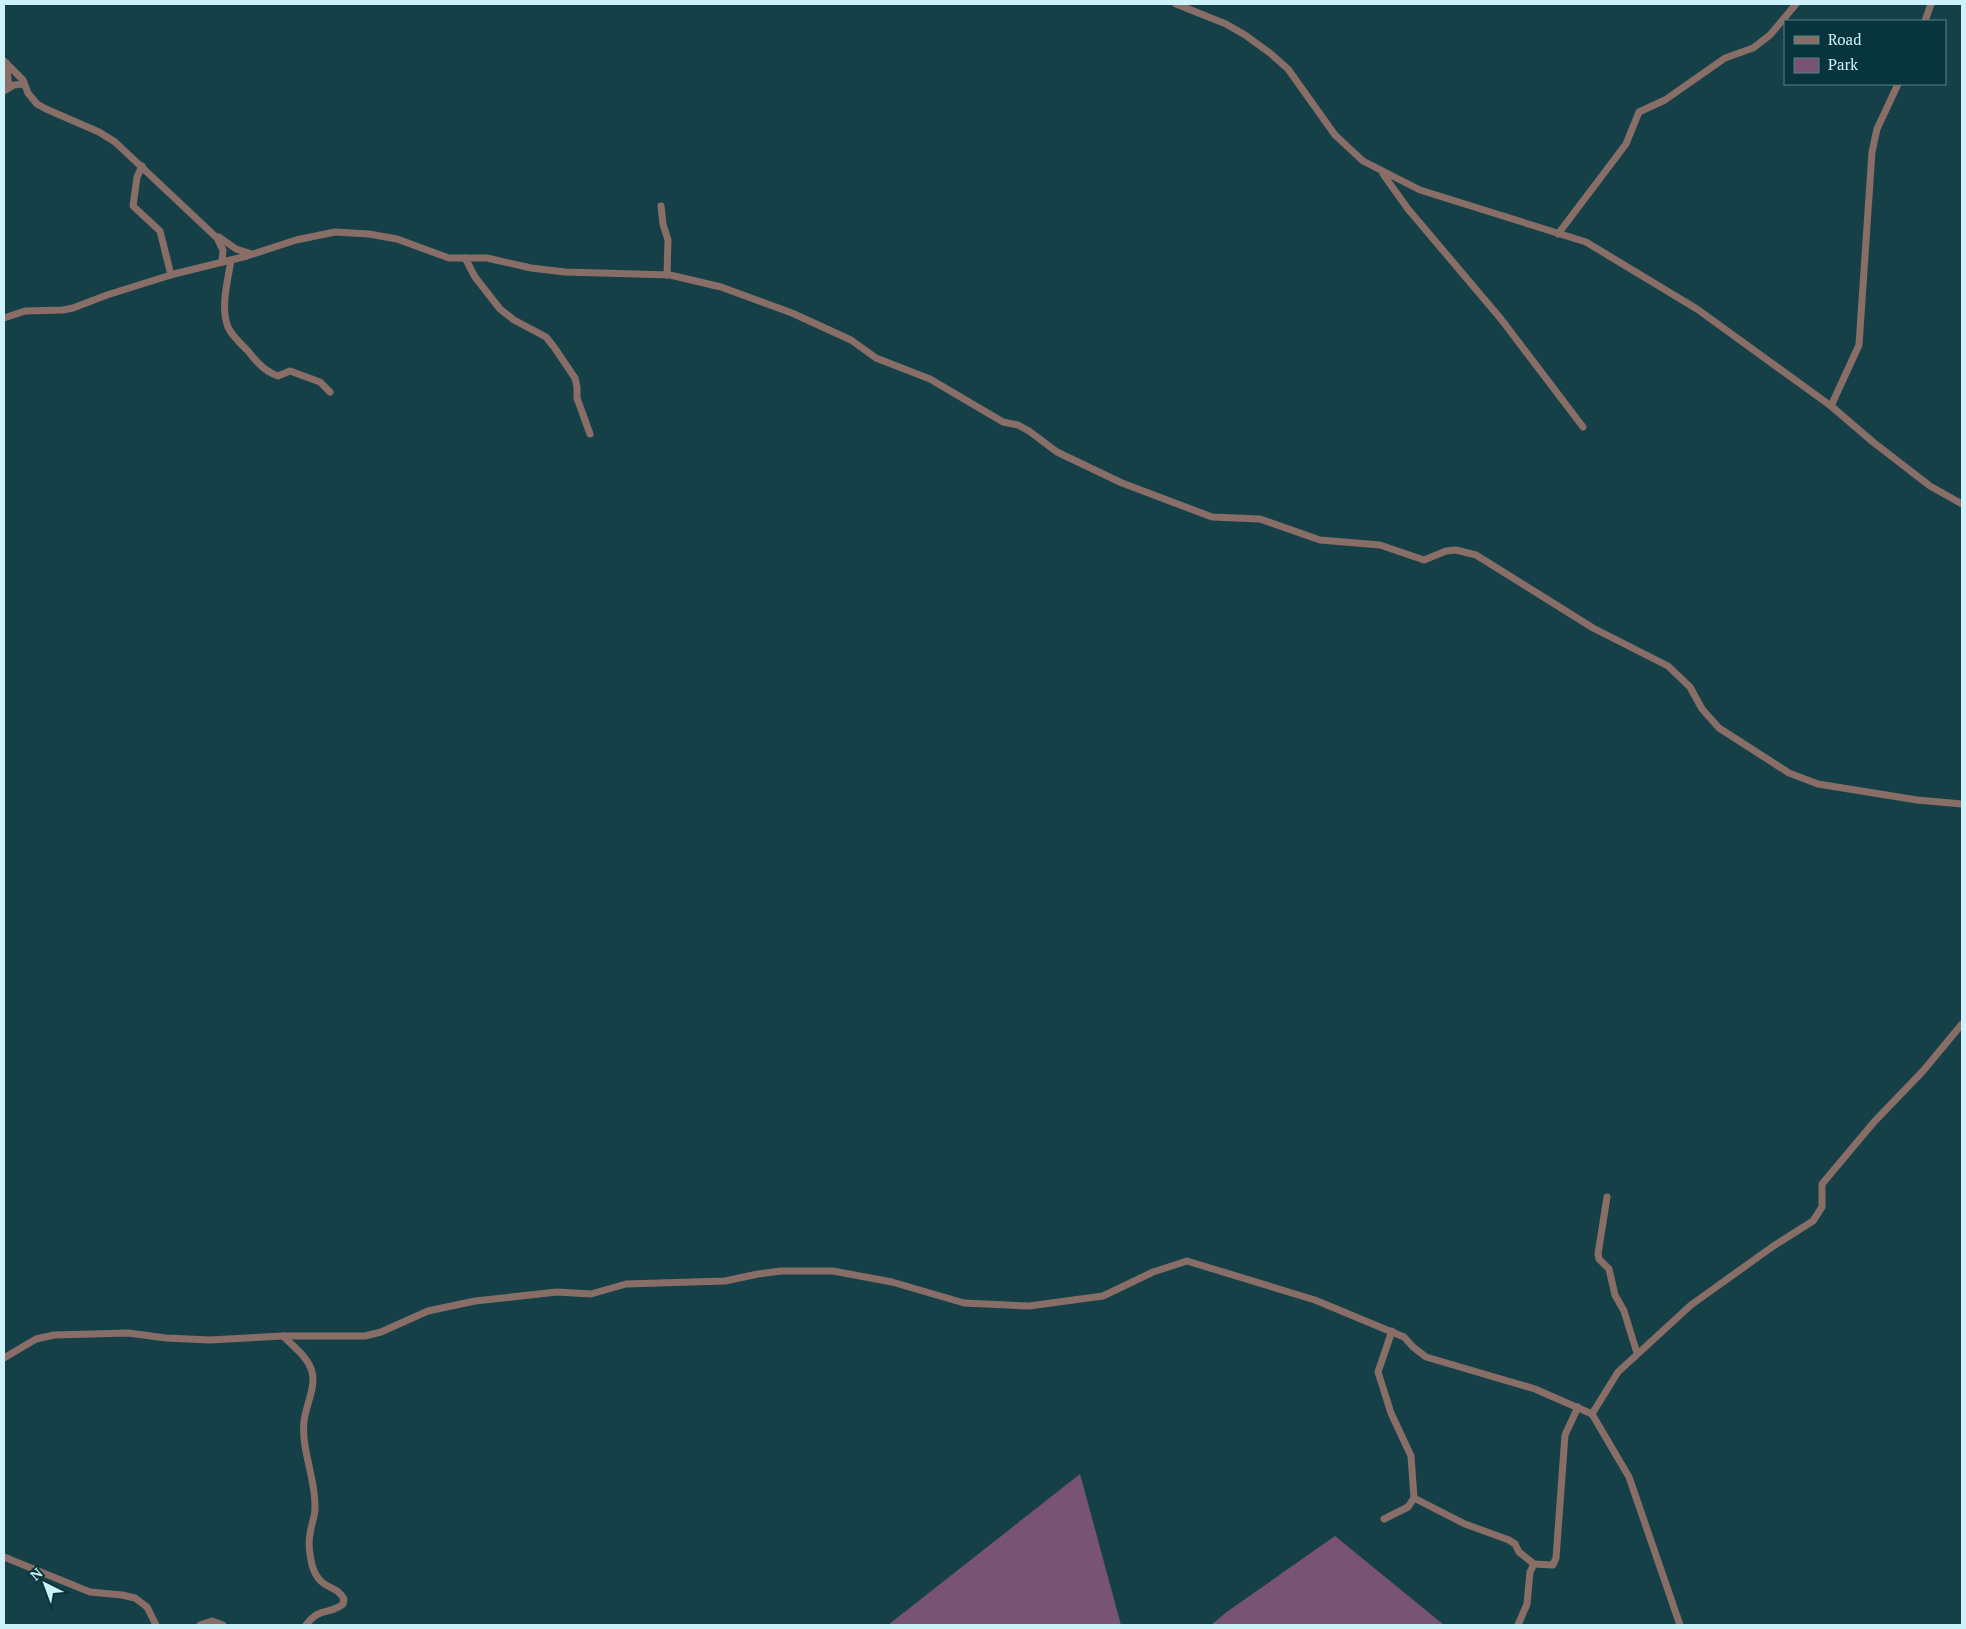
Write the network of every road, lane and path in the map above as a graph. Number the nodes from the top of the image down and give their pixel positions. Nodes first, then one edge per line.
1 (1176, 4) edge
2 (1796, 4) edge
3 (1931, 4) edge
4 (1925, 20) edge
5 (5, 62) edge
6 (24, 84) junction
7 (1898, 85) edge
8 (6, 89) edge
9 (142, 166) junction
10 (1381, 171) junction
11 (661, 206) dead end
12 (214, 234) junction
13 (1558, 234) junction
14 (252, 254) junction
15 (465, 258) junction
16 (231, 260) junction
17 (222, 262) junction
18 (667, 274) junction
19 (171, 276) junction
20 (4, 318) edge
21 (330, 392) dead end
22 (1830, 406) junction
23 (1583, 427) dead end
24 (590, 434) dead end
25 (1962, 504) edge
26 (1962, 804) edge
27 (1962, 1024) edge
28 (1607, 1198) dead end
29 (1392, 1331) junction
30 (283, 1336) junction
31 (1638, 1353) junction
32 (4, 1358) edge
33 (1578, 1407) junction
34 (1592, 1414) junction
35 (1414, 1498) junction
36 (1384, 1519) dead end
37 (4, 1557) edge
38 (1534, 1564) junction
39 (156, 1625) edge
40 (200, 1625) edge
41 (223, 1625) edge
42 (306, 1625) edge
43 (1518, 1625) edge
44 (1680, 1625) edge

1 - 10 street
2 - 13 street
3 - 4 street
5 - 6 street
5 - 8 street
6 - 8 street
6 - 9 street
7 - 22 street
9 - 12 street
9 - 19 street
10 - 13 street
10 - 23 street
11 - 18 street
12 - 14 street
12 - 17 street
13 - 22 street
14 - 15 street
14 - 16 street
15 - 18 street
15 - 24 street
16 - 17 street
16 - 21 street
17 - 19 street
18 - 26 street
19 - 20 street
22 - 25 street
27 - 31 street
28 - 31 street
29 - 30 street
29 - 33 street
29 - 35 street
30 - 32 street
30 - 42 street
31 - 34 street
33 - 34 street
33 - 38 street
34 - 44 street
35 - 36 street
35 - 38 street
37 - 39 street
38 - 43 street
40 - 41 street

